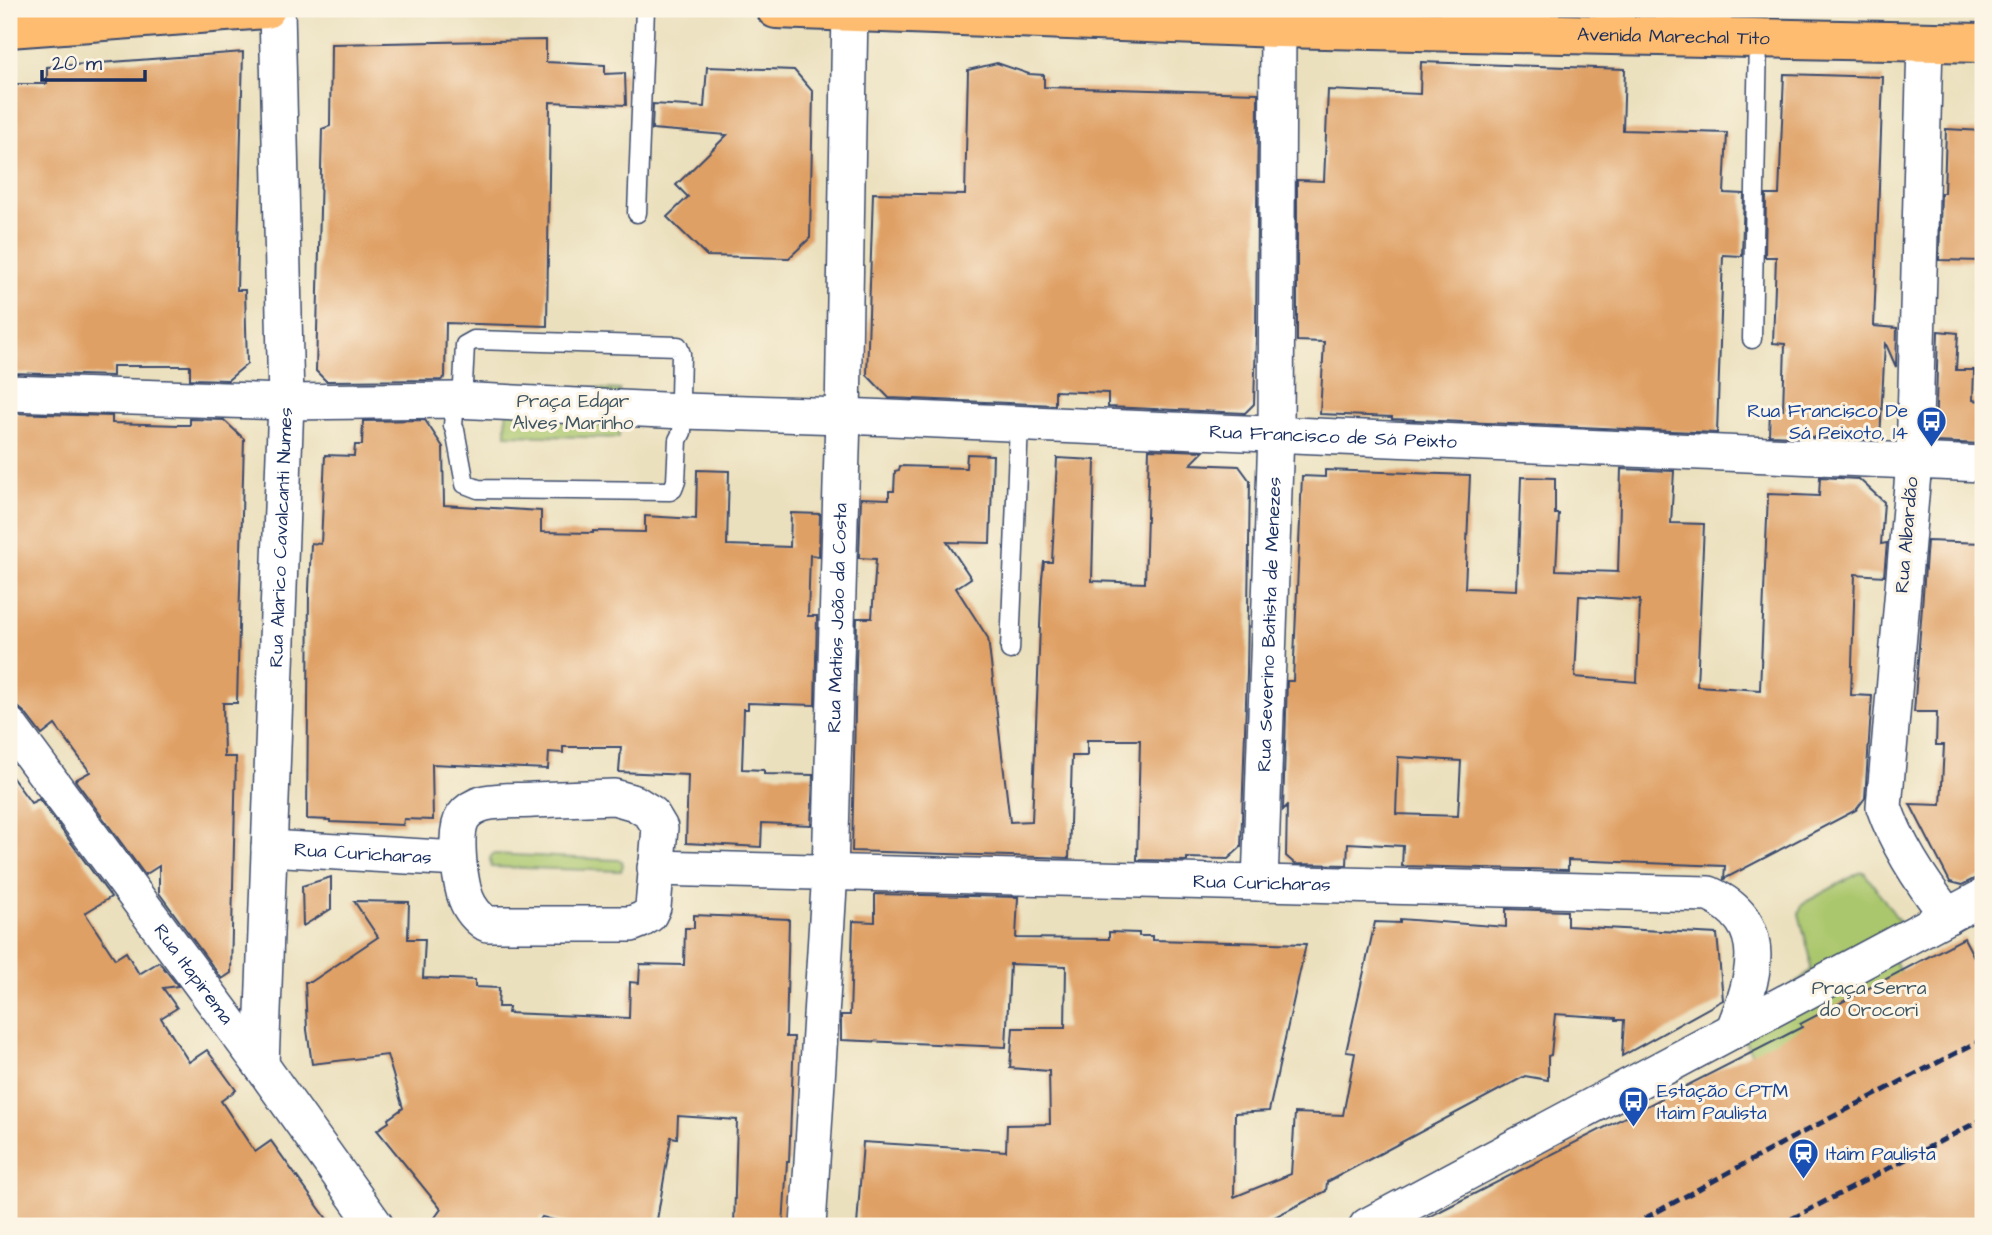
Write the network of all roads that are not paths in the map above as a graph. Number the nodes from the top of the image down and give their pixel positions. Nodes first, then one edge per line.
1 (266, 9) edge
2 (276, 9) edge
3 (645, 9) edge
4 (776, 9) edge
5 (850, 10) edge
6 (1925, 26) edge
7 (9, 27) edge
8 (1278, 29) junction
9 (1758, 39) junction
10 (1983, 43) edge
11 (637, 213) dead end
12 (1752, 339) dead end
13 (9, 393) edge
14 (455, 400) junction
15 (286, 402) junction
16 (683, 411) junction
17 (843, 416) junction
18 (1018, 423) junction
19 (1276, 434) junction
20 (1914, 462) junction
21 (1983, 464) edge
22 (1010, 650) dead end
23 (9, 725) edge
24 (269, 848) junction
25 (458, 859) junction
26 (655, 868) junction
27 (830, 871) junction
28 (1260, 883) junction
29 (1983, 897) edge
30 (1948, 916) junction
31 (1733, 1031) junction
32 (261, 1065) junction
33 (376, 1226) edge
34 (808, 1226) edge
35 (1367, 1226) edge

1 - 7 main road
2 - 15 street, Rua Alarico Cavalcanti Numes
3 - 11 lane
4 - 5 main road, Avenida Marechal Tito
5 - 8 main road, Avenida Marechal Tito
5 - 17 street, Rua Matias João da Costa
6 - 9 main road, Avenida Marechal Tito
6 - 10 main road, Avenida Marechal Tito
6 - 20 street, Rua Albardão
8 - 9 main road, Avenida Marechal Tito
8 - 19 street, Rua Severino Batista de Menezes
9 - 12 lane
13 - 15 street, Rua Francisco de Sá Peixto
14 - 15 street, Rua Francisco de Sá Peixto
14 - 16 street, Rua Francisco de Sá Peixto
14 - 16 lane
14 - 16 lane
15 - 24 street, Rua Alarico Cavalcanti Numes
16 - 17 street, Rua Francisco de Sá Peixto
17 - 18 street, Rua Francisco de Sá Peixto
17 - 27 street, Rua Matias João da Costa
18 - 19 street, Rua Francisco de Sá Peixto
18 - 22 lane
19 - 20 street, Rua Francisco de Sá Peixto
19 - 28 street, Rua Severino Batista de Menezes
20 - 21 street, Rua Francisco de Sá Peixto
20 - 30 street, Rua Albardão
23 - 32 street, Rua Itapirema
24 - 25 street, Rua Curicharas
24 - 32 street, Rua Alarico Cavalcanti Numes
25 - 26 street
25 - 26 street
26 - 27 street, Rua Curicharas
27 - 28 street, Rua Curicharas
27 - 34 street, Rua Matias João da Costa
28 - 31 street, Rua Curicharas
29 - 30 street
30 - 31 street
31 - 35 street
32 - 33 street, Rua Itapirema

